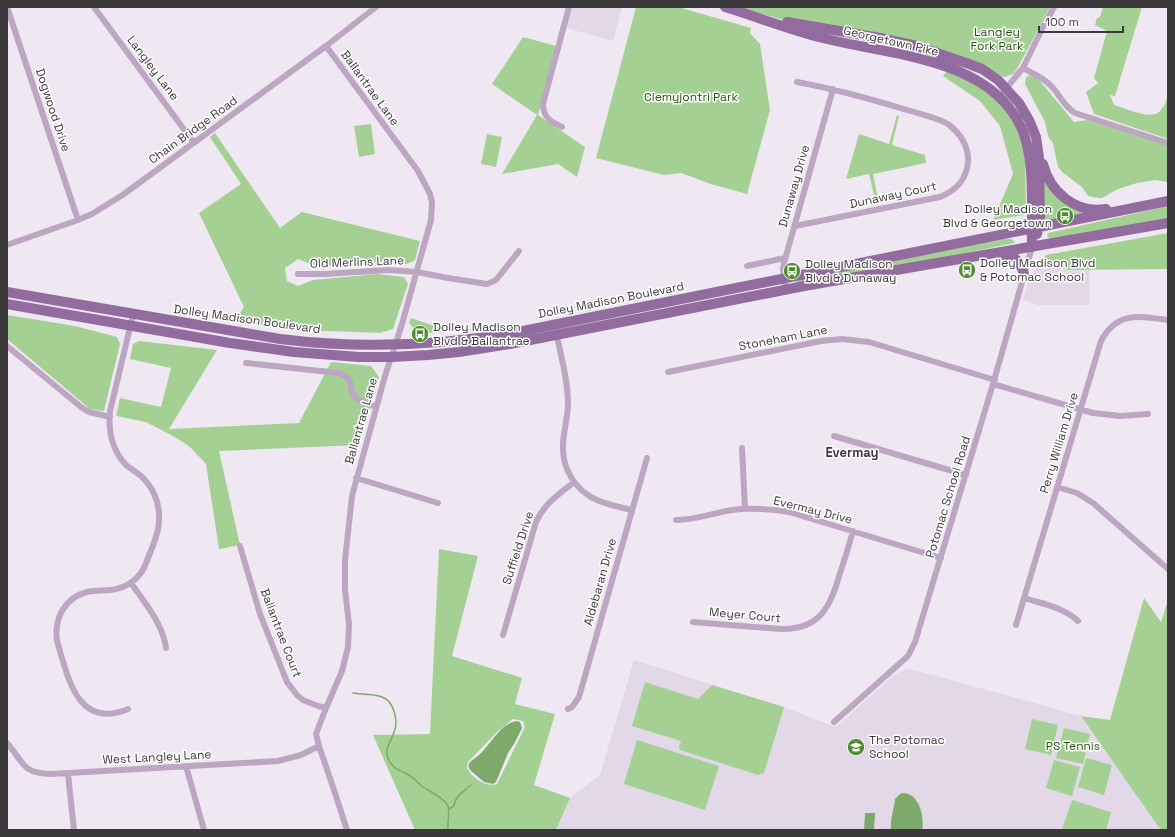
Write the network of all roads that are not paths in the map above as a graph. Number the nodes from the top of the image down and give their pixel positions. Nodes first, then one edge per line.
1 (7, 7) edge
2 (94, 7) edge
3 (376, 7) edge
4 (570, 7) edge
5 (725, 7) edge
6 (1054, 7) edge
7 (755, 16) junction
8 (326, 46) junction
9 (1023, 68) junction
10 (797, 82) dead end
11 (1007, 88) junction
12 (833, 89) junction
13 (999, 96) junction
14 (562, 127) dead end
15 (194, 143) junction
16 (1168, 143) edge
17 (1038, 144) junction
18 (1168, 201) edge
19 (1156, 203) junction
20 (78, 220) junction
21 (1168, 223) edge
22 (795, 226) junction
23 (1035, 229) junction
24 (7, 245) edge
25 (1032, 247) junction
26 (519, 251) dead end
27 (986, 255) junction
28 (785, 258) junction
29 (747, 266) dead end
30 (417, 272) junction
31 (298, 274) dead end
32 (1024, 274) junction
33 (784, 278) junction
34 (786, 290) junction
35 (7, 292) edge
36 (7, 304) edge
37 (133, 315) junction
38 (1168, 320) edge
39 (554, 325) junction
40 (131, 326) junction
41 (556, 335) junction
42 (395, 345) junction
43 (7, 346) edge
44 (391, 357) junction
45 (246, 363) dead end
46 (668, 372) dead end
47 (994, 382) junction
48 (376, 407) junction
49 (1080, 410) junction
50 (1148, 414) dead end
51 (110, 417) junction
52 (834, 436) dead end
53 (742, 448) dead end
54 (647, 458) dead end
55 (966, 475) junction
56 (356, 478) junction
57 (574, 482) junction
58 (1057, 487) junction
59 (438, 503) dead end
60 (745, 509) junction
61 (632, 510) junction
62 (676, 520) dead end
63 (853, 531) junction
64 (240, 546) dead end
65 (941, 558) junction
66 (1168, 569) edge
67 (131, 583) junction
68 (1024, 598) junction
69 (1078, 621) dead end
70 (693, 622) dead end
71 (1016, 625) dead end
72 (503, 634) dead end
73 (166, 648) dead end
74 (326, 708) junction
75 (128, 709) dead end
76 (568, 709) dead end
77 (834, 722) dead end
78 (7, 743) edge
79 (319, 746) junction
80 (186, 766) junction
81 (68, 774) junction
82 (74, 830) edge
83 (204, 830) edge
84 (347, 830) edge

1 - 20 street, Dogwood Drive
2 - 15 street, Langley Lane
3 - 8 street, Chain Bridge Road
4 - 14 street
5 - 7 main road, Georgetown Pike
6 - 9 street
7 - 11 main road, Georgetown Pike
7 - 13 main road, Georgetown Pike
8 - 15 street, Chain Bridge Road
8 - 30 street, Ballantrae Lane
9 - 11 street
9 - 16 street
10 - 12 street, Dunaway Court
11 - 13 street
11 - 17 main road, Georgetown Pike
12 - 22 street, Dunaway Drive
12 - 22 street, Dunaway Court
13 - 23 main road, Georgetown Pike
15 - 20 street, Chain Bridge Road
17 - 19 main road
17 - 23 main road, Georgetown Pike
18 - 19 main road, Dolley Madison Boulevard
19 - 23 main road, Dolley Madison Boulevard
20 - 24 street, Chain Bridge Road
21 - 25 main road, Dolley Madison Boulevard
22 - 28 street, Dunaway Drive
23 - 25 main road, Georgetown Pike
23 - 33 main road, Dolley Madison Boulevard
25 - 27 main road, Dolley Madison Boulevard
25 - 32 street, Potomac School Road
26 - 30 street, Old Merlins Lane
27 - 32 main road
27 - 34 main road, Dolley Madison Boulevard
28 - 29 street
28 - 33 street, Dunaway Drive
30 - 31 street, Old Merlins Lane
30 - 42 street, Ballantrae Lane
32 - 47 street, Potomac School Road
33 - 34 street, Dunaway Drive
33 - 39 main road, Dolley Madison Boulevard
34 - 41 main road, Dolley Madison Boulevard
35 - 37 main road, Dolley Madison Boulevard
36 - 40 main road, Dolley Madison Boulevard
37 - 40 street
37 - 42 main road, Dolley Madison Boulevard
38 - 49 street, Perry William Drive
39 - 41 street
39 - 42 main road, Dolley Madison Boulevard
40 - 44 main road, Dolley Madison Boulevard
40 - 51 street
41 - 44 main road, Dolley Madison Boulevard
41 - 57 street
42 - 44 street, Ballantrae Lane
43 - 51 street
44 - 48 street, Ballantrae Lane
45 - 48 street
46 - 47 street, Stoneham Lane
47 - 49 street, Stoneham Lane
47 - 55 street, Potomac School Road
48 - 56 street, Ballantrae Lane
49 - 50 street, Stoneham Lane
49 - 58 street, Perry William Drive
51 - 67 street
52 - 55 street
53 - 60 street
54 - 61 street, Aldebaran Drive
55 - 65 street, Potomac School Road
56 - 59 street
56 - 74 street, Ballantrae Lane
57 - 61 street
57 - 72 street, Suffield Drive
58 - 66 street
58 - 68 street, Perry William Drive
60 - 62 street, Evermay Drive
60 - 63 street, Evermay Drive
61 - 76 street, Aldebaran Drive
63 - 65 street, Evermay Drive
63 - 70 street, Meyer Court
64 - 74 street, Ballantrae Court
65 - 77 street, Potomac School Road
67 - 73 street
67 - 75 street
68 - 69 street
68 - 71 street, Perry William Drive
74 - 79 street, Ballantrae Lane
78 - 81 street, West Langley Lane
79 - 80 street, West Langley Lane
79 - 84 street, Ballantrae Lane
80 - 81 street, West Langley Lane
80 - 83 street
81 - 82 street

